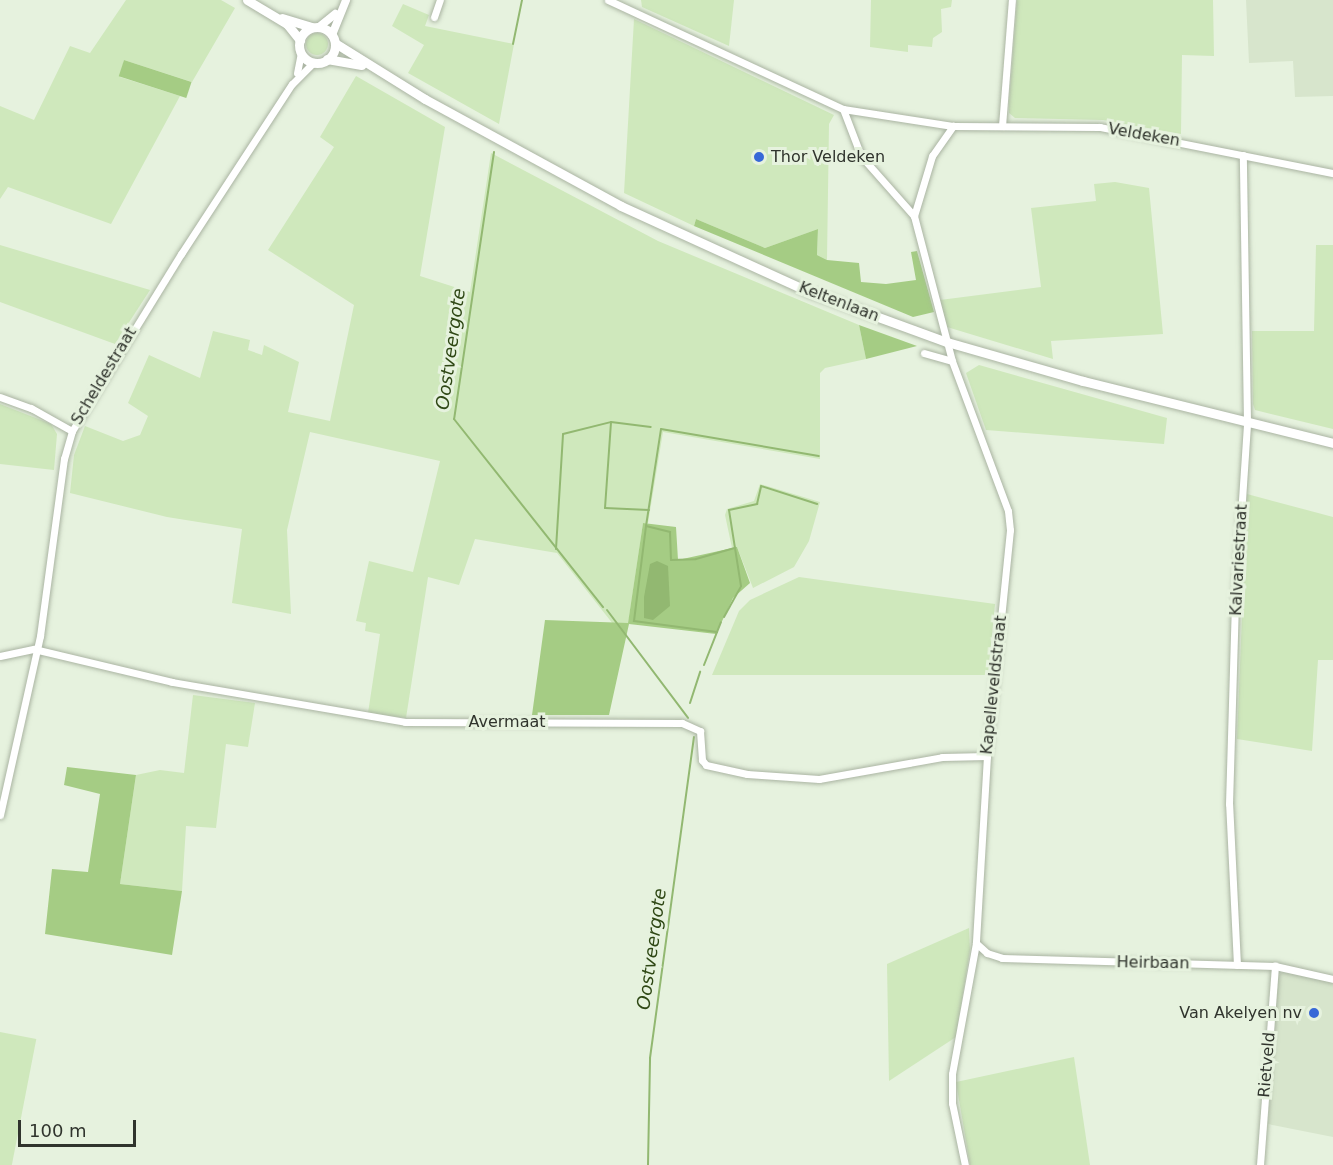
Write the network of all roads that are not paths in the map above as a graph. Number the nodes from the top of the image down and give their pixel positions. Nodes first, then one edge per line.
1 (247, 0) edge
2 (440, 0) edge
3 (608, 0) edge
4 (1012, 0) edge
5 (345, 2) edge
6 (269, 13) junction
7 (434, 17) dead end
8 (316, 27) junction
9 (333, 39) junction
10 (300, 40) junction
11 (301, 53) junction
12 (327, 59) junction
13 (314, 62) junction
14 (380, 73) junction
15 (292, 84) junction
16 (843, 109) junction
17 (953, 126) junction
18 (1002, 126) junction
19 (1243, 155) junction
20 (1333, 173) edge
21 (914, 216) junction
22 (947, 342) junction
23 (924, 353) dead end
24 (952, 361) junction
25 (0, 397) edge
26 (1247, 422) junction
27 (72, 431) junction
28 (1333, 443) edge
29 (34, 649) junction
30 (0, 656) edge
31 (987, 756) junction
32 (0, 814) edge
33 (976, 943) junction
34 (1237, 965) junction
35 (1275, 966) junction
36 (1333, 979) edge
37 (965, 1165) edge
38 (1260, 1165) edge

1 - 6 main road, Keltenlaan
2 - 7 street
3 - 16 street, Veldeken
4 - 18 street
5 - 8 street
5 - 9 street
6 - 8 main road, Keltenlaan
6 - 10 main road, Keltenlaan
8 - 9 main road, Keltenlaan
8 - 10 main road
9 - 12 main road
9 - 14 main road, Keltenlaan
10 - 11 main road
11 - 13 main road
11 - 15 street, Scheldestraat
12 - 13 main road, Keltenlaan
12 - 14 main road, Keltenlaan
13 - 15 street, Scheldestraat
14 - 22 main road, Keltenlaan
15 - 27 street, Scheldestraat
16 - 17 street, Veldeken
16 - 21 street
17 - 18 street, Veldeken
17 - 21 street
18 - 19 street, Veldeken
19 - 20 street, Veldeken
19 - 26 street, Kalvariestraat
21 - 22 street, Kapelleveldstraat
22 - 24 street, Kapelleveldstraat
22 - 26 main road, Keltenlaan
23 - 24 street
24 - 31 street, Kapelleveldstraat
25 - 27 street
26 - 28 main road, Keltenlaan
26 - 34 street, Kalvariestraat
27 - 29 street, Scheldestraat
29 - 30 street, Avermaat
29 - 31 street, Avermaat
29 - 32 street, Scheldestraat
31 - 33 street, Kapelleveldstraat
33 - 34 street, Heirbaan
33 - 37 street, Kapelleveldstraat
34 - 35 street, Heirbaan
35 - 36 street, Heirbaan
35 - 38 street, Rietveld

